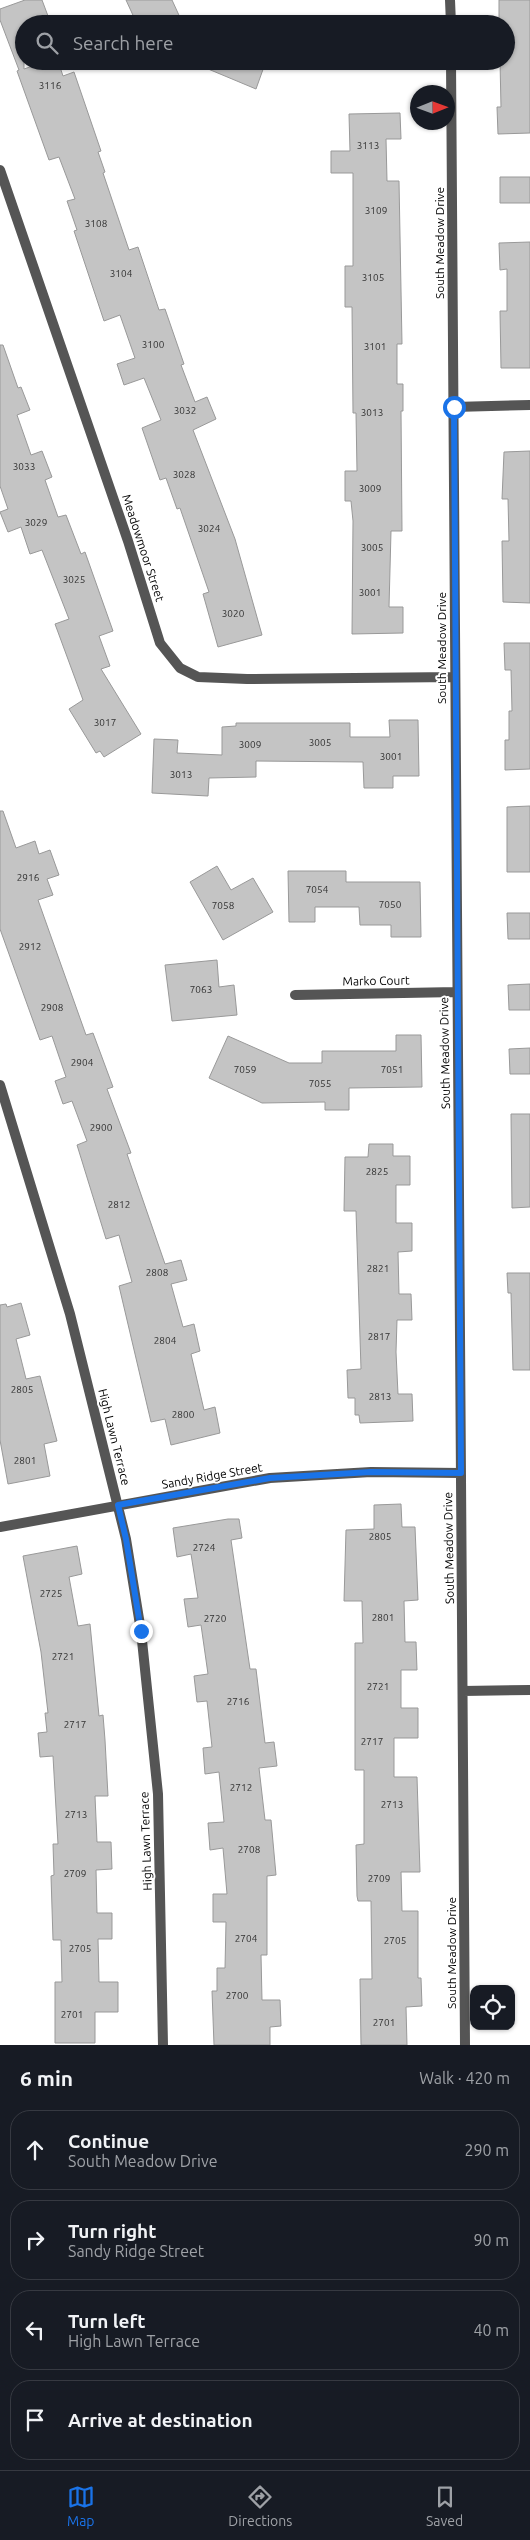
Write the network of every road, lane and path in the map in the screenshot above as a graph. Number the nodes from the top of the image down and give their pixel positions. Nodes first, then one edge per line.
1 (450, 0) edge
2 (451, 15) edge
3 (451, 70) edge
4 (0, 170) edge
5 (530, 406) edge
6 (454, 407) junction
7 (455, 677) junction
8 (457, 992) junction
9 (295, 995) dead end
10 (0, 1085) edge
11 (461, 1473) junction
12 (118, 1505) junction
13 (0, 1528) edge
14 (530, 1690) edge
15 (463, 1691) junction
16 (163, 2045) edge
17 (465, 2045) edge

1 - 2 street
3 - 6 street, South Meadow Drive
4 - 7 street, Meadowmoor Street
5 - 6 street
6 - 7 street, South Meadow Drive
7 - 8 street, South Meadow Drive
8 - 9 street, Marko Court
8 - 11 street, South Meadow Drive
10 - 12 street, High Lawn Terrace
11 - 12 street, Sandy Ridge Street
11 - 15 street, South Meadow Drive
12 - 13 street, Sandy Ridge Street
12 - 16 street, High Lawn Terrace
14 - 15 street
15 - 17 street, South Meadow Drive

